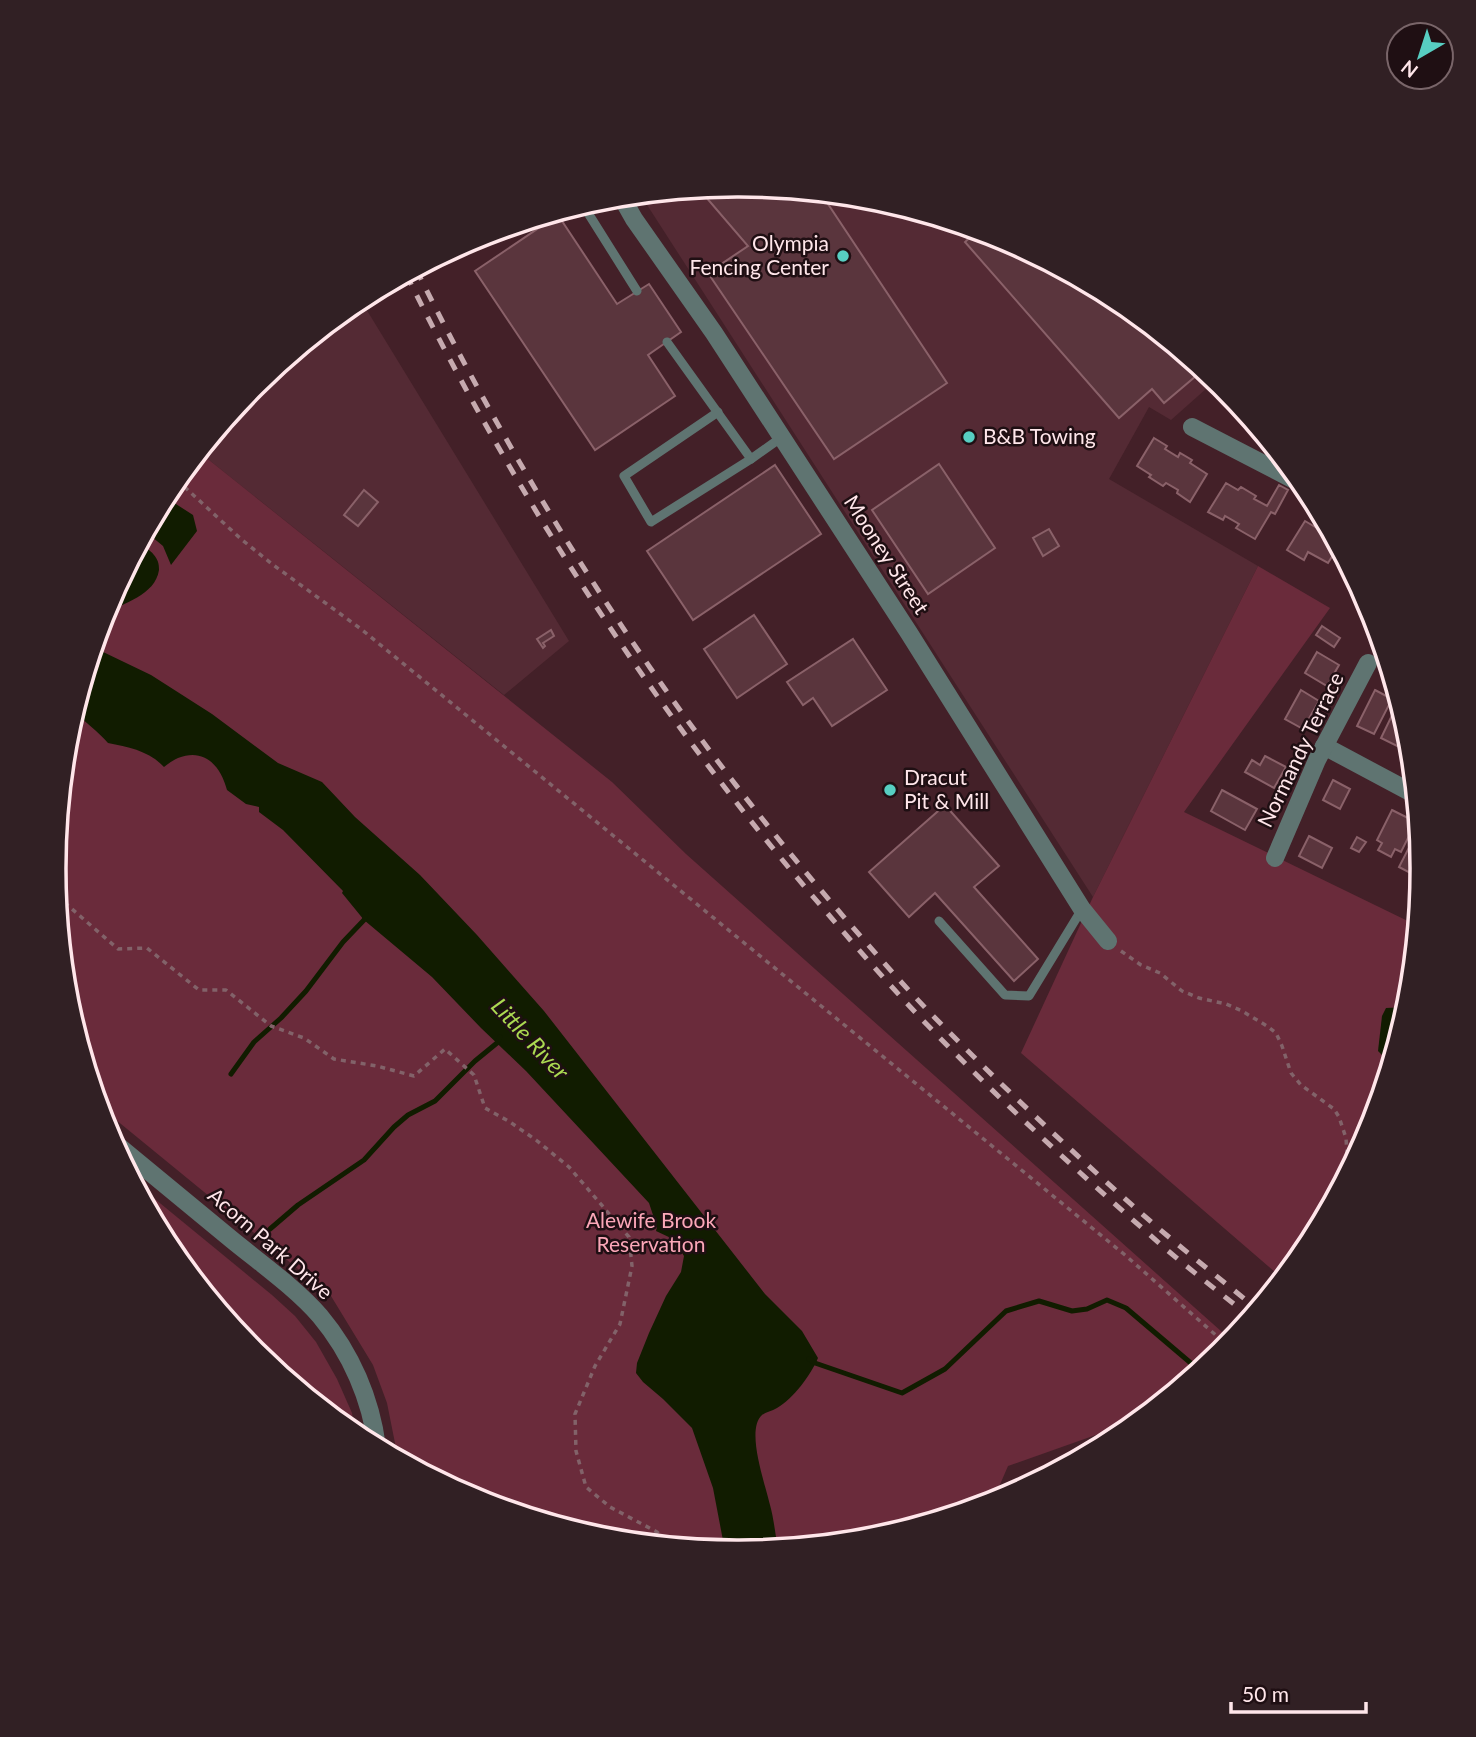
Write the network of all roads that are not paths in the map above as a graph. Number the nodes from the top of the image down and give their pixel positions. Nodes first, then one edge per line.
1 (627, 207) edge
2 (589, 214) edge
3 (637, 291) dead end
4 (667, 342) dead end
5 (718, 412) junction
6 (1192, 427) dead end
7 (782, 437) junction
8 (751, 458) junction
9 (1280, 473) edge
10 (1368, 663) dead end
11 (1324, 746) junction
12 (1405, 789) edge
13 (1275, 858) dead end
14 (1082, 909) junction
15 (939, 921) dead end
16 (1108, 941) road end
17 (133, 1158) edge
18 (375, 1433) edge

1 - 7 street, Mooney Street
2 - 3 lane
4 - 5 lane
5 - 8 lane
5 - 8 lane
6 - 9 street
7 - 8 lane
7 - 14 street, Mooney Street
10 - 11 street, Normandy Terrace
11 - 12 street
11 - 13 street, Normandy Terrace
14 - 15 lane
14 - 16 street, Mooney Street
17 - 18 street, Acorn Park Drive

